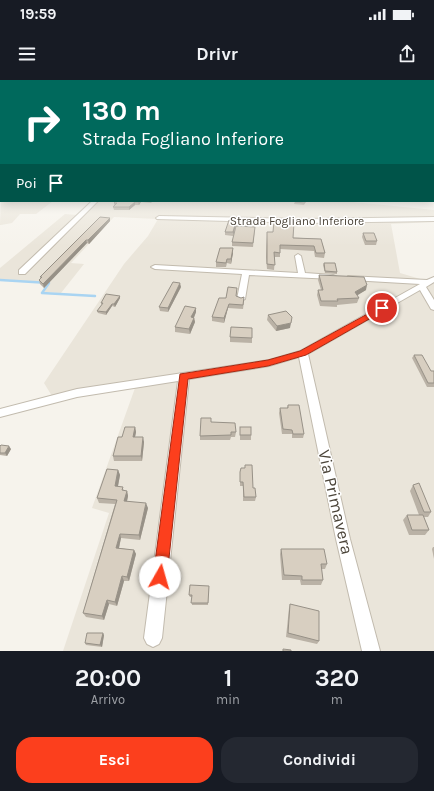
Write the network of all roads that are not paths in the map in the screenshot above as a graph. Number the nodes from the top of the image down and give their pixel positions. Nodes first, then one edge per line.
1 (96, 202) edge
2 (159, 218) dead end
3 (434, 219) edge
4 (298, 256) dead end
5 (155, 266) dead end
6 (22, 272) dead end
7 (246, 273) junction
8 (302, 276) junction
9 (428, 282) edge
10 (241, 299) edge
11 (434, 307) edge
12 (303, 353) junction
13 (184, 377) junction
14 (0, 413) edge
15 (153, 638) dead end
16 (371, 651) edge

1 - 6 street
2 - 3 street, Strada Fogliano Inferiore
4 - 8 street
5 - 7 street
7 - 8 street
7 - 10 street
8 - 9 street
9 - 11 street
9 - 12 street
12 - 13 street
12 - 16 street, Via Primavera
13 - 14 street
13 - 15 street

